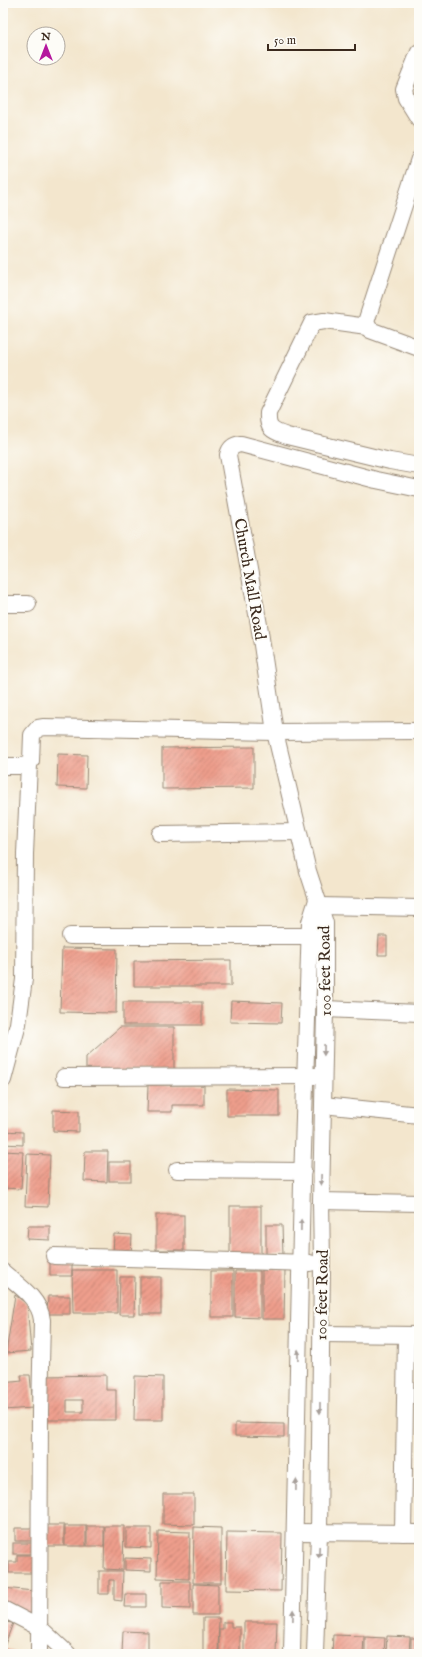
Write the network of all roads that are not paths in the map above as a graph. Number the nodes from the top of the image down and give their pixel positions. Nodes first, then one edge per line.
1 (419, 52) edge
2 (419, 119) edge
3 (419, 159) edge
4 (367, 326) junction
5 (419, 348) edge
6 (419, 466) edge
7 (419, 489) edge
8 (3, 604) edge
9 (28, 604) dead end
10 (419, 731) edge
11 (275, 732) junction
12 (29, 764) junction
13 (3, 766) edge
14 (298, 832) junction
15 (160, 834) dead end
16 (318, 903) junction
17 (419, 908) edge
18 (70, 936) dead end
19 (310, 936) junction
20 (419, 1013) edge
21 (325, 1016) junction
22 (308, 1021) junction
23 (306, 1076) junction
24 (324, 1076) junction
25 (64, 1077) dead end
26 (3, 1080) edge
27 (323, 1105) junction
28 (419, 1115) edge
29 (177, 1170) dead end
30 (302, 1171) junction
31 (321, 1201) junction
32 (419, 1204) edge
33 (54, 1256) dead end
34 (300, 1262) junction
35 (322, 1263) junction
36 (3, 1272) edge
37 (321, 1334) junction
38 (413, 1335) edge
39 (298, 1381) junction
40 (320, 1382) junction
41 (295, 1532) junction
42 (319, 1533) junction
43 (411, 1533) edge
44 (3, 1609) edge
45 (45, 1632) junction
46 (39, 1654) edge
47 (68, 1654) edge
48 (292, 1654) edge
49 (316, 1654) edge

1 - 2 street
3 - 4 street
4 - 5 street
4 - 6 street
7 - 11 street, Church Mall Road
8 - 9 street
10 - 11 street
11 - 12 street
11 - 14 street, Church Mall Road
12 - 13 street
12 - 26 street
14 - 15 street
14 - 16 street, Church Mall Road
16 - 17 street
16 - 19 street, 100 feet Road
16 - 21 street, 100 feet Road
18 - 19 street
19 - 22 street, 100 feet Road
20 - 21 street
21 - 22 street
21 -> 24 street, 100 feet Road
22 - 23 street, 100 feet Road
23 - 24 street
23 - 25 street
23 - 30 street, 100 feet Road
24 - 27 street, 100 feet Road
27 - 28 street
27 -> 31 street, 100 feet Road
29 - 30 street
34 -> 30 street, 100 feet Road
31 - 32 street
31 - 35 street, 100 feet Road
33 - 34 street
34 - 35 street
39 -> 34 street, 100 feet Road
35 - 37 street, 100 feet Road
36 - 45 street
37 - 38 street
37 - 40 street, 100 feet Road
38 - 43 street
39 - 40 street
41 -> 39 street, 100 feet Road
40 -> 42 street, 100 feet Road
41 - 42 street
48 -> 41 street, 100 feet Road
42 - 43 street
42 -> 49 street, 100 feet Road
44 - 45 street
45 - 46 street
45 - 47 street

